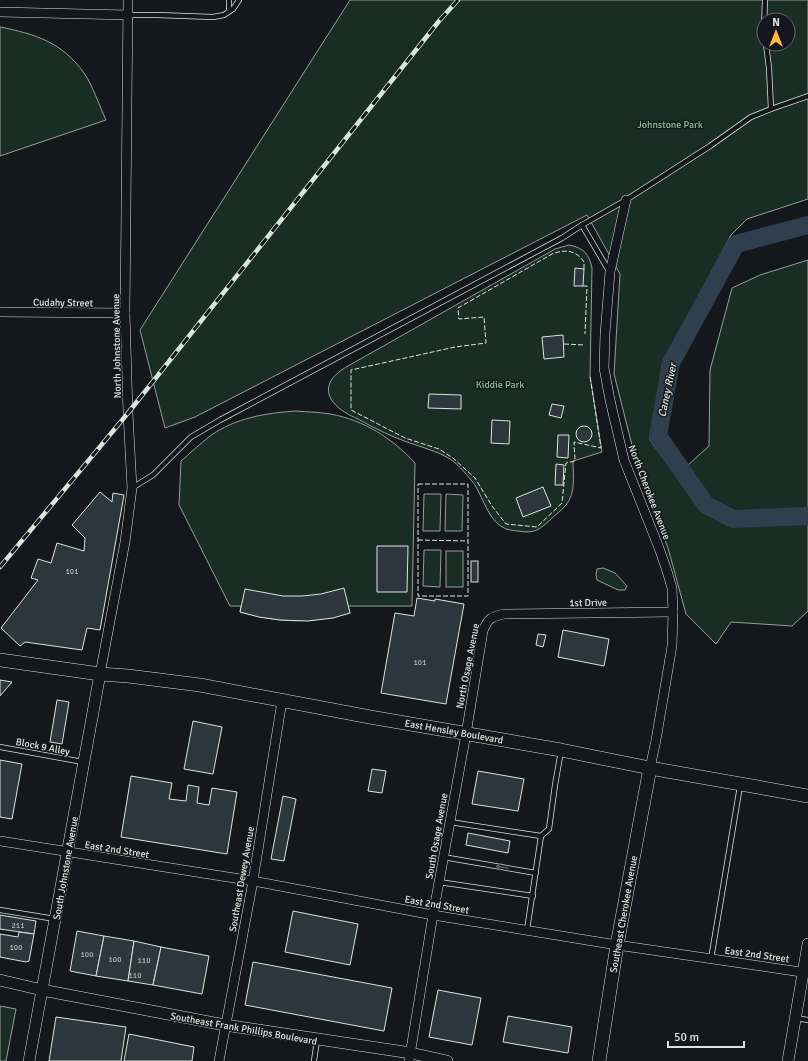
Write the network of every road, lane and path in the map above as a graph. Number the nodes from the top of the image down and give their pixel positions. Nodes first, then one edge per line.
1 (128, 0) edge
2 (229, 0) edge
3 (239, 0) edge
4 (765, 0) edge
5 (0, 12) edge
6 (229, 12) junction
7 (765, 12) edge
8 (128, 15) junction
9 (767, 52) edge
10 (808, 96) edge
11 (771, 109) junction
12 (626, 200) junction
13 (582, 225) junction
14 (610, 272) junction
15 (0, 312) edge
16 (125, 313) junction
17 (132, 488) junction
18 (673, 612) junction
19 (504, 614) joint
20 (0, 660) edge
21 (100, 674) junction
22 (282, 701) junction
23 (466, 734) junction
24 (0, 747) edge
25 (562, 750) junction
26 (83, 762) junction
27 (650, 768) junction
28 (740, 784) junction
29 (808, 796) edge
30 (450, 822) junction
31 (541, 836) junction
32 (0, 841) edge
33 (68, 852) junction
34 (443, 857) junction
35 (536, 873) junction
36 (253, 881) junction
37 (439, 882) junction
38 (533, 896) junction
39 (0, 910) edge
40 (433, 915) junction
41 (55, 919) junction
42 (527, 930) junction
43 (808, 944) edge
44 (617, 945) junction
45 (711, 959) junction
46 (806, 973) edge
47 (0, 980) edge
48 (42, 990) junction
49 (804, 991) edge
50 (796, 1018) junction
51 (808, 1020) edge
52 (225, 1025) junction
53 (317, 1040) junction
54 (410, 1057) edge
55 (29, 1061) edge
56 (219, 1061) edge
57 (314, 1061) edge
58 (447, 1061) edge
59 (599, 1061) edge
60 (788, 1061) edge

1 - 8 street, North Johnstone Avenue
2 - 6 lane
3 - 6 lane
4 - 7 lane
5 - 8 street
6 - 8 lane
8 - 16 street, North Johnstone Avenue
9 - 11 lane
10 - 11 lane
11 - 12 lane
12 - 13 lane
12 - 14 street, North Cherokee Avenue
13 - 14 lane
13 - 17 lane
14 - 18 street, North Cherokee Avenue
15 - 16 street, Cudahy Street
16 - 17 street, North Johnstone Avenue
17 - 21 street, North Johnstone Avenue
18 - 19 street, 1st Drive
18 - 27 street, North Cherokee Avenue
19 - 23 street, North Osage Avenue
20 - 21 main road, East Hensley Boulevard
21 - 22 main road, East Hensley Boulevard
21 - 26 street, South Johnstone Avenue
22 - 23 main road, East Hensley Boulevard
22 - 36 street, Southeast Dewey Avenue
23 - 25 main road, East Hensley Boulevard
23 - 30 street, South Osage Avenue
24 - 26 lane, Block 9 Alley
25 - 27 main road, East Hensley Boulevard
25 - 31 lane
26 - 33 street, South Johnstone Avenue
27 - 28 main road, East Hensley Boulevard
27 - 44 main road, Southeast Cherokee Avenue
28 - 29 main road, East Hensley Boulevard
28 - 45 lane
30 - 31 lane
30 - 34 street, South Osage Avenue
31 - 35 lane
32 - 33 street, East 2nd Street
33 - 36 street, East 2nd Street
33 - 41 street, South Johnstone Avenue
35 -> 34 lane
34 - 37 street, South Osage Avenue
35 - 38 lane
36 - 40 street, East 2nd Street
36 - 52 street, Southeast Dewey Avenue
37 - 38 lane
37 - 40 street, South Osage Avenue
38 - 42 lane
39 - 41 lane
40 - 42 street, East 2nd Street
40 - 54 street, South Osage Avenue
41 - 48 street, South Johnstone Avenue
42 - 44 street, East 2nd Street
43 - 46 street
44 - 45 street, East 2nd Street
44 - 59 main road, Southeast Cherokee Avenue
45 - 46 street, East 2nd Street
46 - 49 street
47 - 48 street, Southeast Frank Phillips Boulevard
48 - 52 street, Southeast Frank Phillips Boulevard
48 - 55 street, South Johnstone Avenue
49 - 50 street
50 - 51 lane
50 - 60 street
52 - 53 street, Southeast Frank Phillips Boulevard
52 - 56 street, Southeast Dewey Avenue
53 - 54 street, Southeast Frank Phillips Boulevard
53 - 57 lane
54 - 58 street, Southeast Frank Phillips Boulevard

